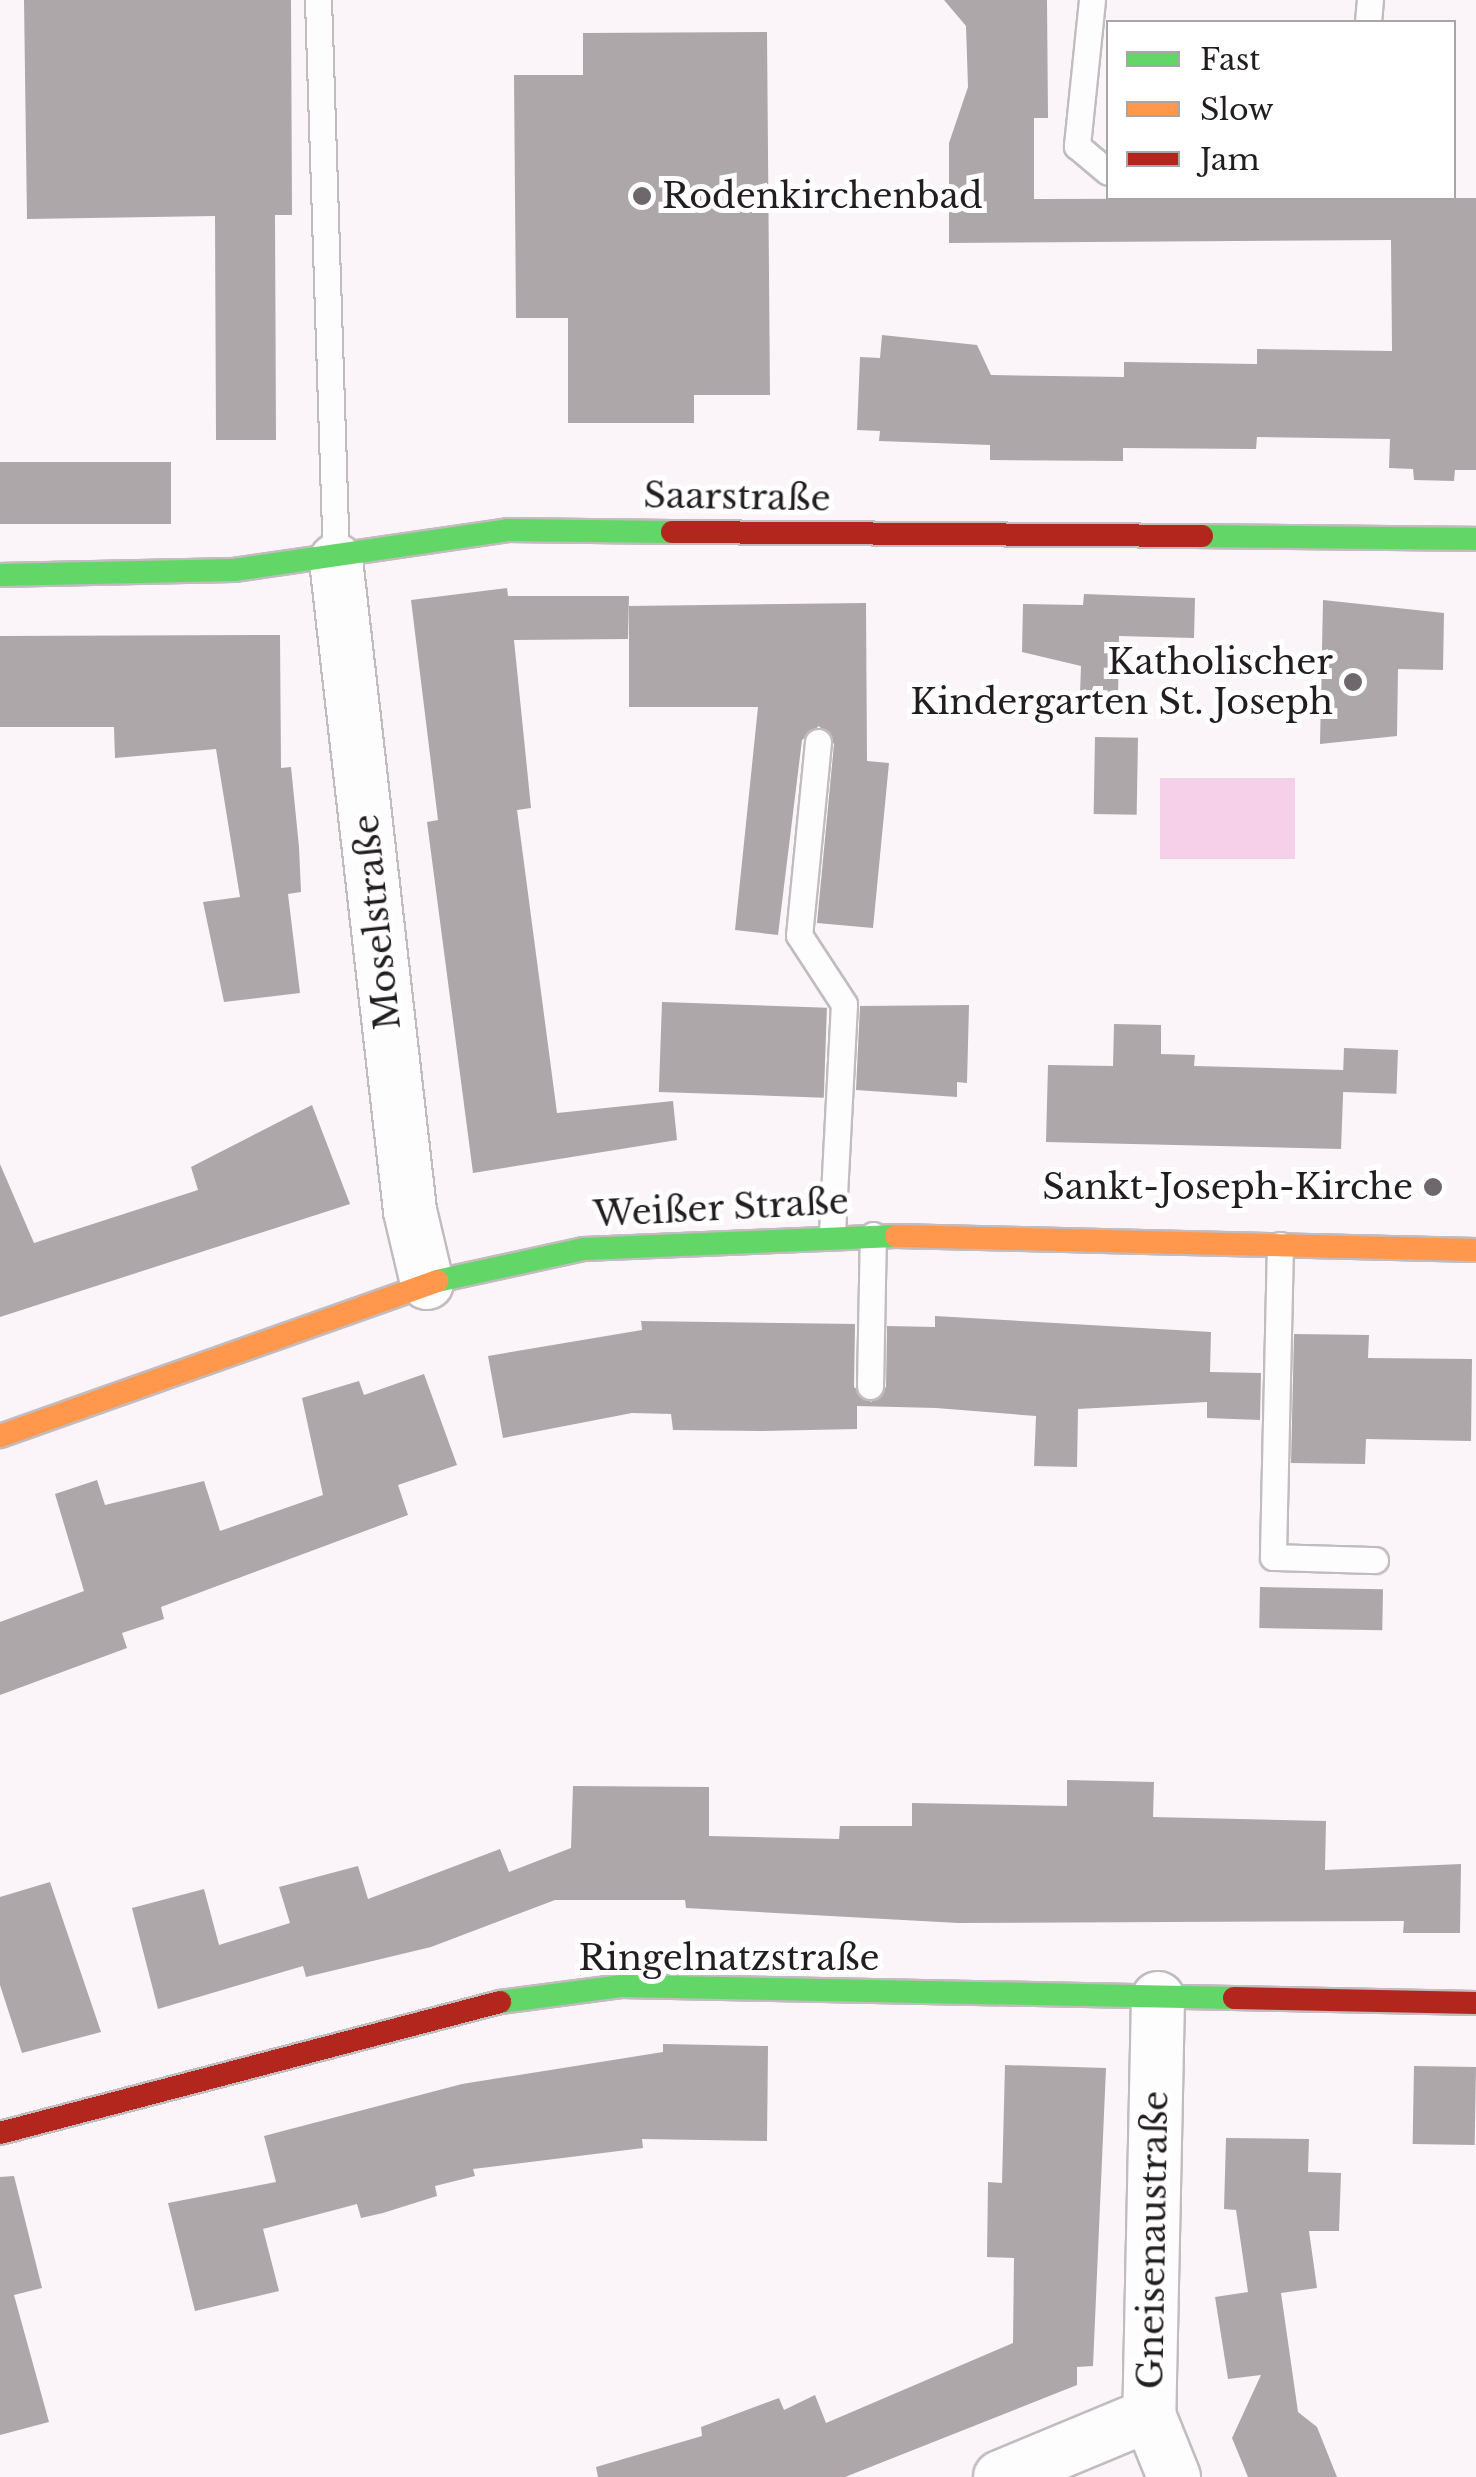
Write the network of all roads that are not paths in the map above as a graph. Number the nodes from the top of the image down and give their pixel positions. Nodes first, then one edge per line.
1 (318, 0) edge
2 (1092, 0) edge
3 (1106, 170) edge
4 (1476, 539) edge
5 (336, 560) junction
6 (0, 575) edge
7 (818, 742) dead end
8 (832, 1234) junction
9 (873, 1235) junction
10 (1280, 1246) junction
11 (1476, 1250) edge
12 (427, 1283) junction
13 (870, 1386) dead end
14 (0, 1436) edge
15 (1375, 1560) dead end
16 (1158, 1998) junction
17 (1476, 2003) edge
18 (0, 2133) edge
19 (1150, 2415) junction
20 (1000, 2477) edge
21 (1174, 2477) edge

1 - 5 lane
2 - 3 lane
4 - 5 street, Saarstraße
5 - 6 street, Saarstraße
5 - 12 street, Moselstraße
7 - 8 lane
8 - 9 street, Weißer Straße
8 - 12 street, Weißer Straße
9 - 10 street, Weißer Straße
9 - 13 lane
10 - 11 street, Weißer Straße
10 - 15 lane
12 - 14 street, Weißer Straße
16 - 17 street, Ringelnatzstraße
16 - 18 street, Ringelnatzstraße
16 - 19 street, Gneisenaustraße
19 - 20 street
19 - 21 street, Gneisenaustraße

